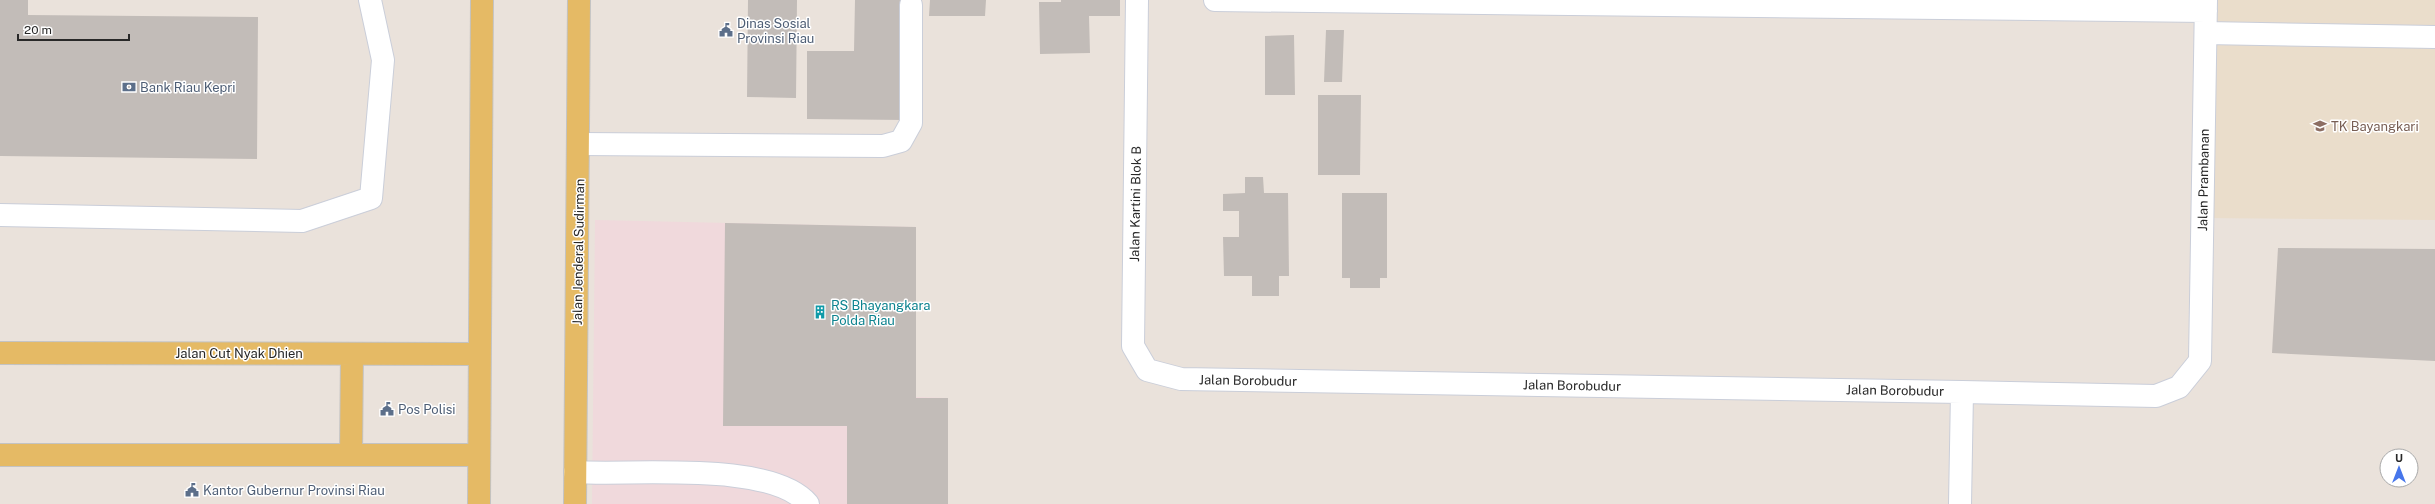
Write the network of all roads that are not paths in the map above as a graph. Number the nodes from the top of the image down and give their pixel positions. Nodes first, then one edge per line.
1 (370, 0) edge
2 (482, 0) edge
3 (579, 0) edge
4 (1137, 0) edge
5 (1215, 0) edge
6 (911, 5) dead end
7 (2206, 6) edge
8 (2206, 33) junction
9 (2435, 37) edge
10 (579, 144) junction
11 (0, 216) edge
12 (0, 353) edge
13 (352, 354) junction
14 (479, 354) junction
15 (2200, 361) joint
16 (1181, 379) joint
17 (1962, 392) junction
18 (0, 455) edge
19 (350, 455) junction
20 (479, 455) junction
21 (576, 472) junction
22 (478, 504) edge
23 (576, 504) edge
24 (808, 504) edge
25 (1960, 504) edge

1 - 11 street
2 - 14 main road
3 - 10 main road, Jalan Jenderal Sudirman
4 - 16 street, Jalan Kartini Blok B
5 - 7 street
6 - 10 street
7 - 8 street, Jalan Prambanan
8 - 9 street
8 - 15 street, Jalan Prambanan
10 - 21 main road, Jalan Jenderal Sudirman
12 - 13 main road, Jalan Cut Nyak Dhien
13 - 14 main road, Jalan Cut Nyak Dhien
13 - 19 main road
14 - 20 main road
15 - 17 street, Jalan Borobudur
16 - 17 street, Jalan Borobudur
17 - 25 street, Jalan Borobudur
18 - 19 main road
19 - 20 main road
20 - 22 main road
21 - 23 main road, Jalan Jenderal Sudirman
21 - 24 street

